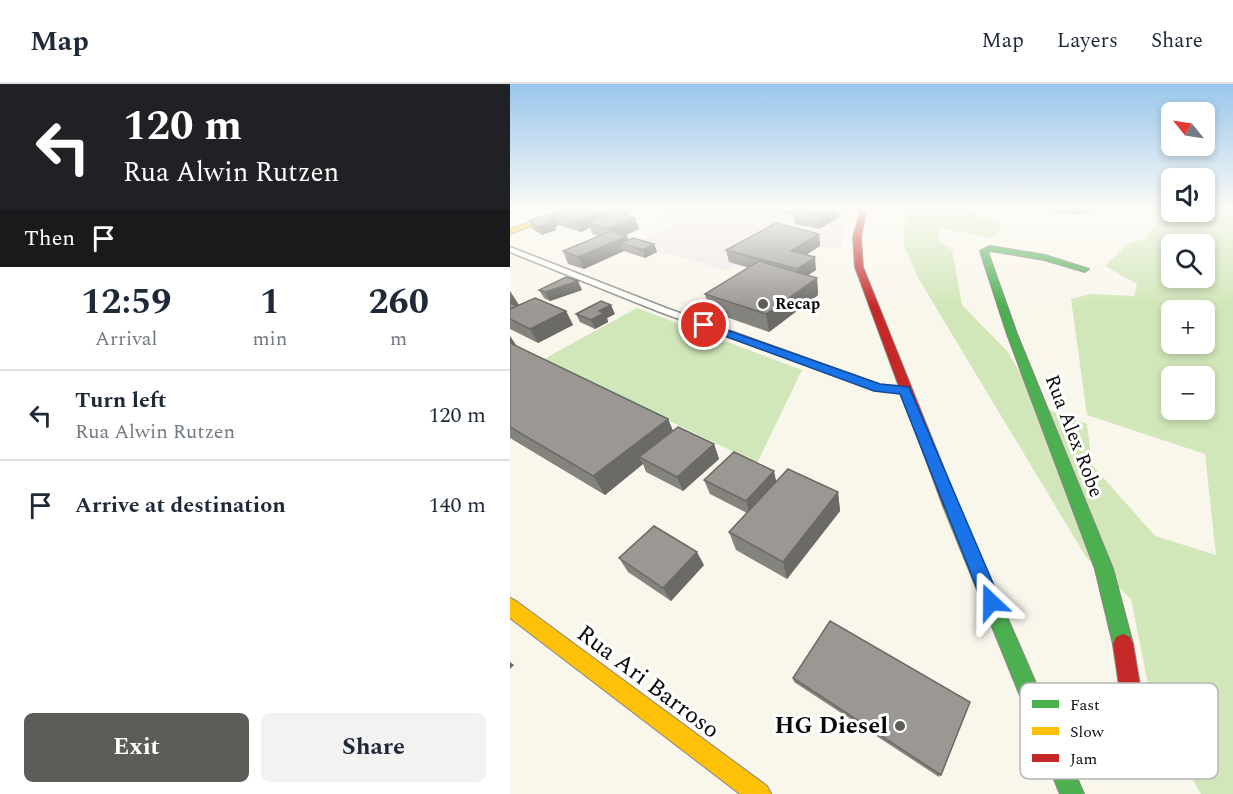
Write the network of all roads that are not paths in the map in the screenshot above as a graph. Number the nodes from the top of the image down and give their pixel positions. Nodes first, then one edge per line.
1 (855, 241) edge
2 (510, 249) edge
3 (1085, 269) dead end
4 (905, 390) junction
5 (510, 607) edge
6 (1026, 683) edge
7 (1129, 683) edge
8 (1066, 779) edge
9 (759, 794) edge
10 (1072, 794) edge

1 - 4 main road
2 - 4 street
3 - 7 main road, Rua Alex Robe
4 - 6 main road
5 - 9 main road, Rua Ari Barroso
8 - 10 main road

